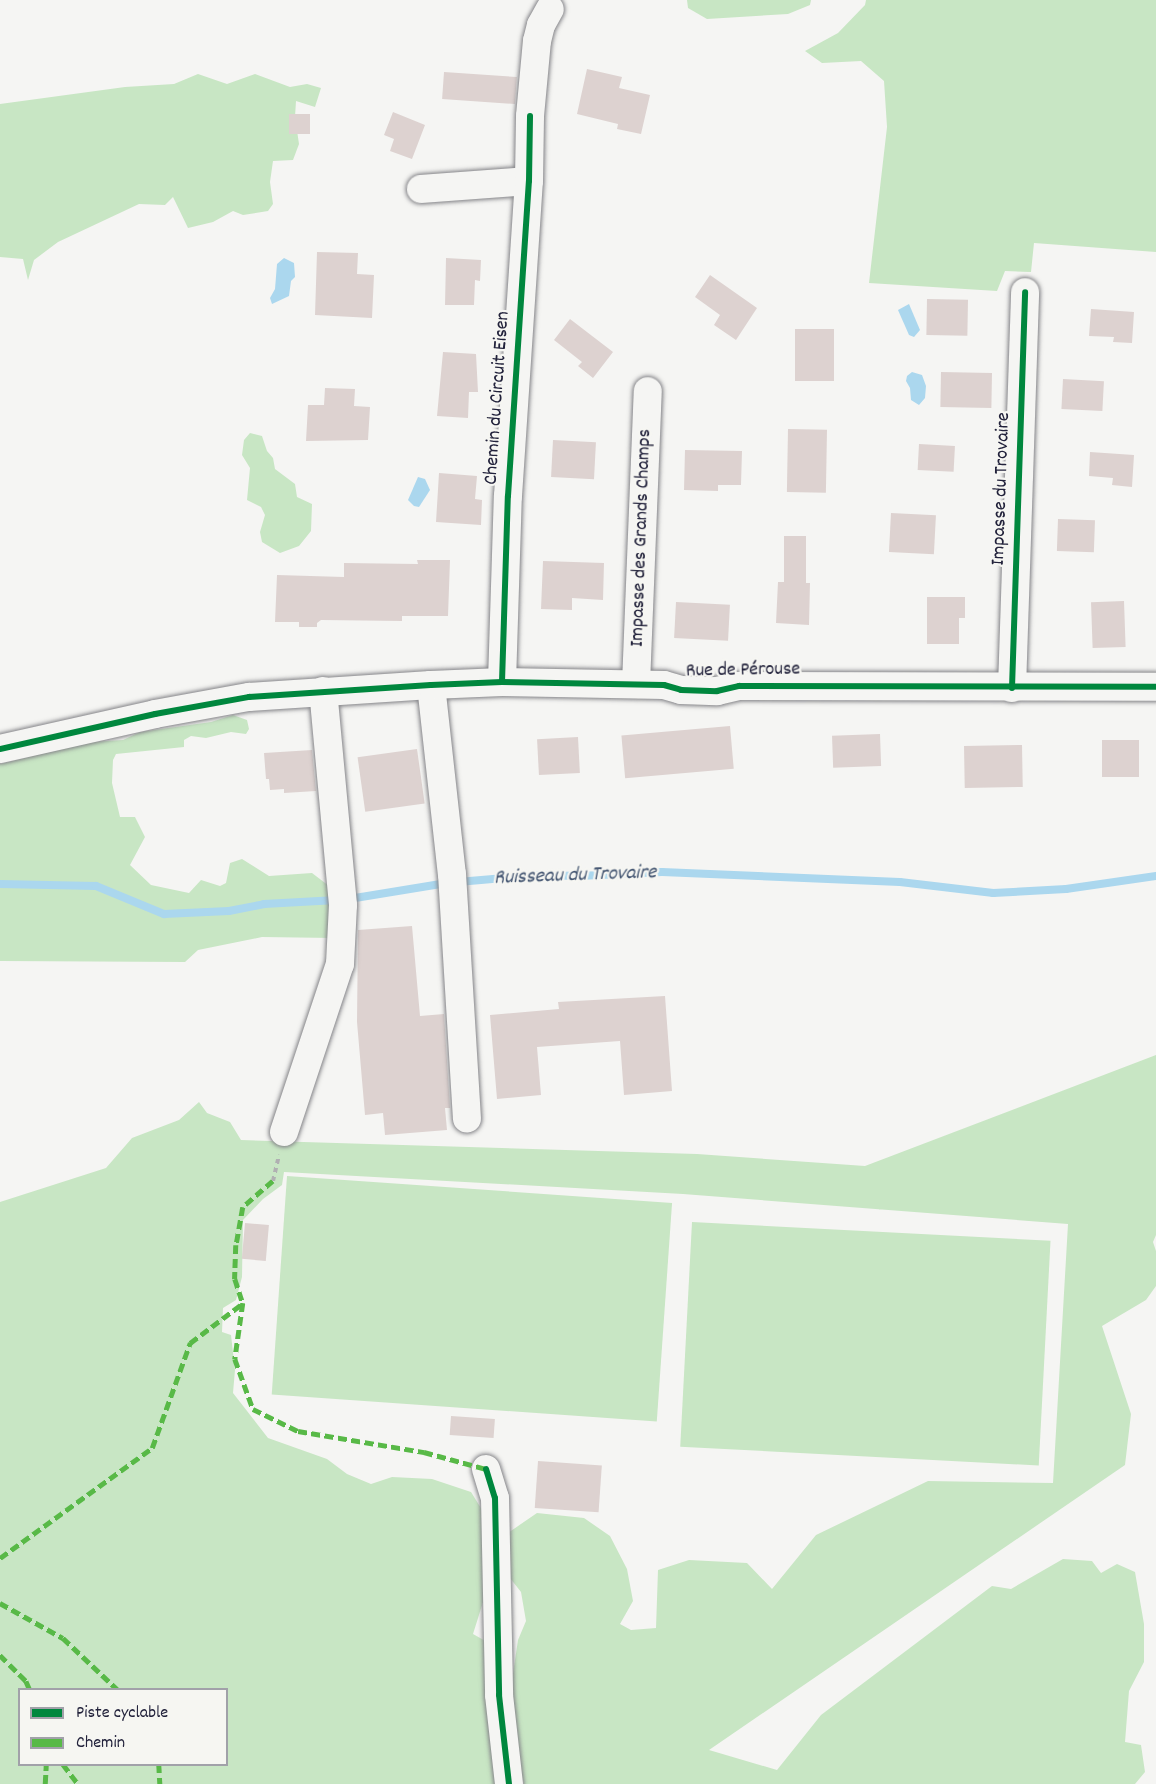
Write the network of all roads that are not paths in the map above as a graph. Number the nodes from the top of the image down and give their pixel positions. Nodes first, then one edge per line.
1 (550, 9) dead end
2 (529, 181) junction
3 (421, 189) dead end
4 (1025, 292) dead end
5 (648, 391) dead end
6 (502, 682) junction
7 (636, 684) junction
8 (431, 685) junction
9 (1156, 687) edge
10 (1012, 688) junction
11 (323, 691) junction
12 (0, 749) edge
13 (467, 1119) dead end
14 (284, 1132) dead end
15 (486, 1469) dead end
16 (510, 1784) edge

1 - 2 street, Chemin du Circuit Eisen
2 - 3 street
2 - 6 street, Chemin du Circuit Eisen
4 - 10 street, Impasse du Trovaire
5 - 7 street, Impasse des Grands Champs
6 - 7 street, Rue de Pérouse
6 - 8 street, Rue de Pérouse
7 - 10 street, Rue de Pérouse
8 - 11 street, Rue de Pérouse
8 - 13 street
9 - 10 street, Rue de Pérouse
11 - 12 street, Rue de Pérouse
11 - 14 street
15 - 16 street

